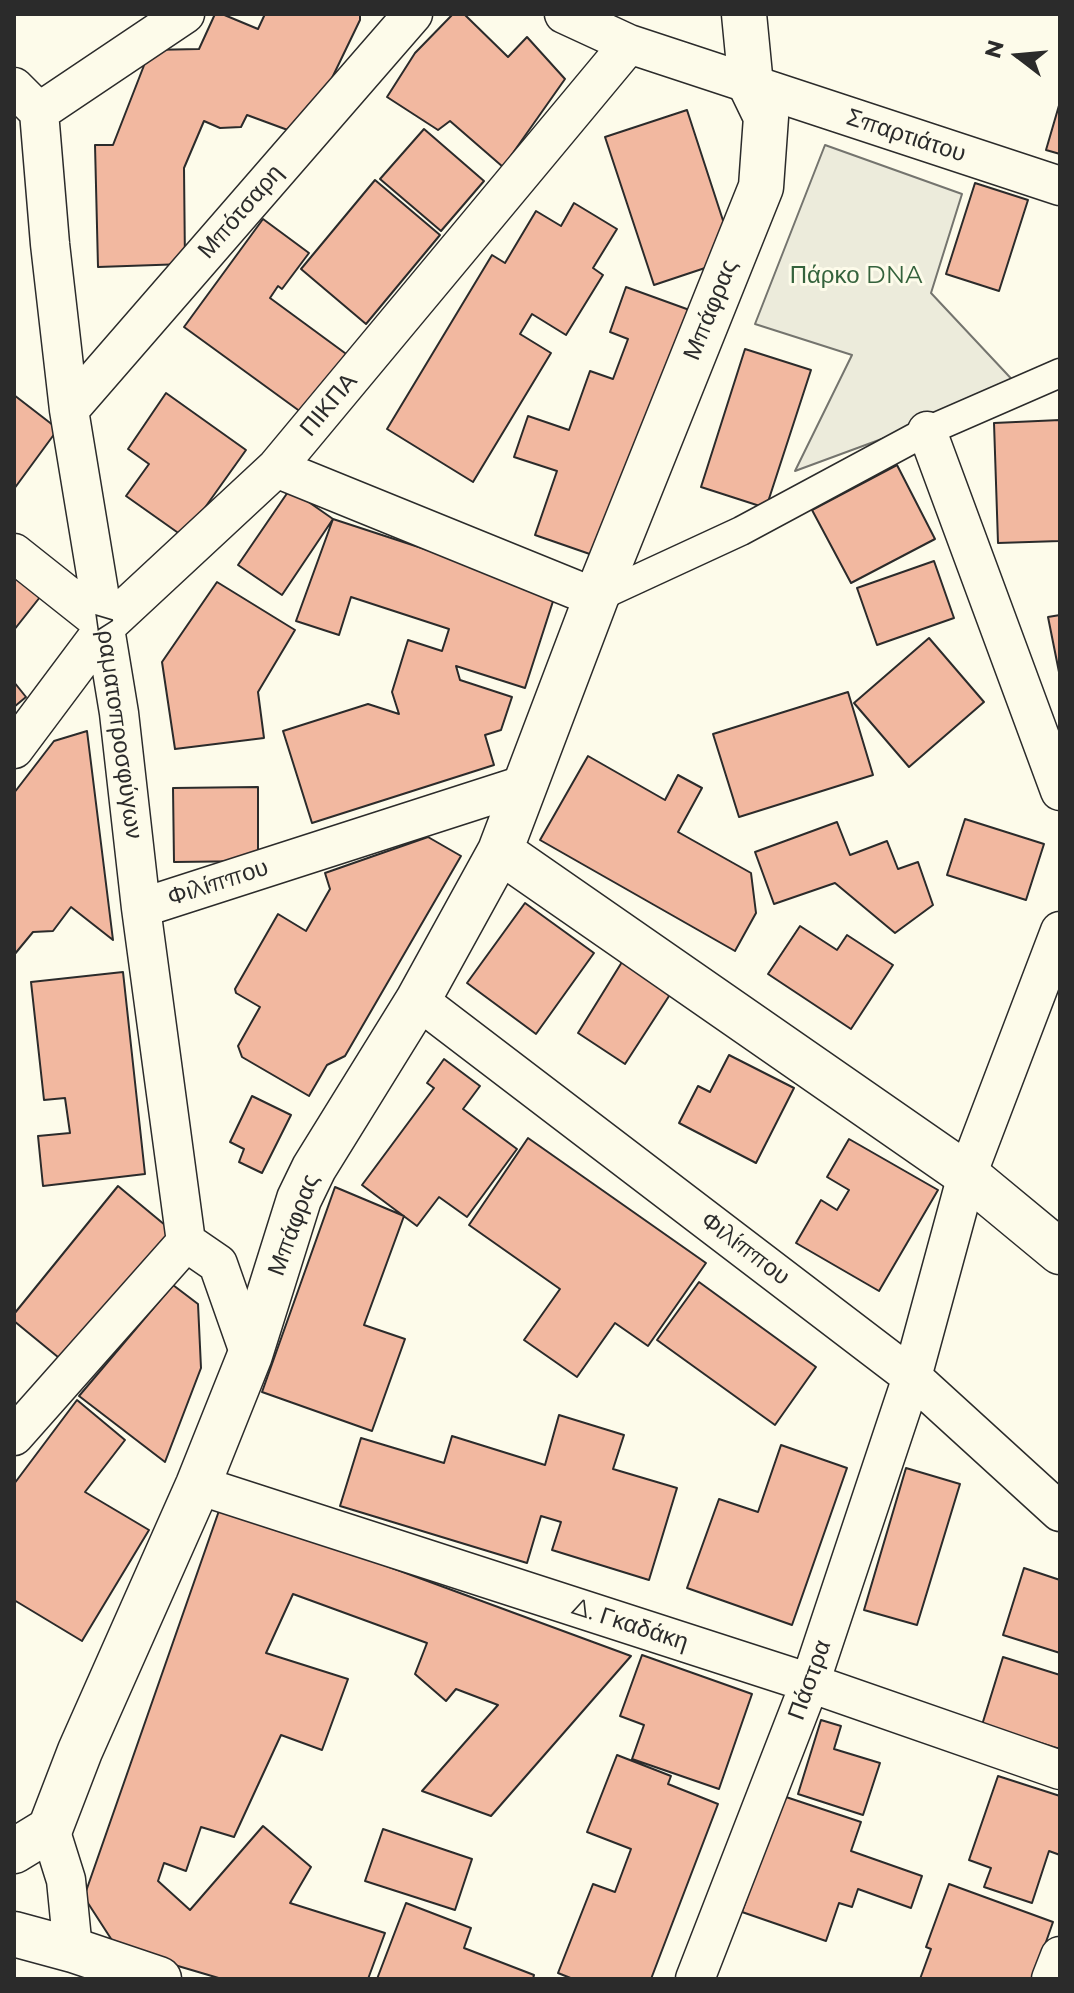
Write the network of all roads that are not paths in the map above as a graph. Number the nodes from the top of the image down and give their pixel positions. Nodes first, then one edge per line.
1 (185, 14) edge
2 (413, 14) edge
3 (564, 14) edge
4 (744, 14) edge
5 (629, 44) junction
6 (751, 86) junction
7 (26, 100) edge
8 (1060, 186) edge
9 (1060, 373) edge
10 (69, 410) junction
11 (927, 431) junction
12 (276, 468) junction
13 (14, 553) edge
14 (596, 598) junction
15 (106, 626) junction
16 (14, 749) edge
17 (523, 785) junction
18 (1060, 791) edge
19 (500, 851) junction
20 (141, 908) junction
21 (1060, 931) edge
22 (418, 1000) junction
23 (967, 1175) junction
24 (186, 1242) junction
25 (1060, 1252) edge
26 (250, 1355) junction
27 (912, 1377) junction
28 (14, 1436) edge
29 (198, 1485) junction
30 (1060, 1512) edge
31 (810, 1683) junction
32 (1060, 1770) edge
33 (32, 1840) edge
34 (14, 1934) edge
35 (73, 1950) junction
36 (1060, 1956) edge
37 (159, 1979) edge
38 (695, 1979) edge
39 (1051, 1979) edge

1 - 7 street
2 - 10 street, Μπότσαρη
3 - 5 street, Σπαρτιάτου
4 - 6 street, Μπάφρας
5 - 6 street, Σπαρτιάτου
5 - 12 street, ΠΙΚΠΑ
6 - 8 street, Σπαρτιάτου
6 - 14 street, Μπάφρας
7 - 10 street, Δραματοπροσφύγων
9 - 11 street
10 - 15 street, Δραματοπροσφύγων
11 - 14 street
11 - 18 street
12 - 14 street
12 - 15 street, ΠΙΚΠΑ
13 - 15 street
14 - 17 street, Μπάφρας
15 - 16 street, ΠΙΚΠΑ
15 - 20 street, Δραματοπροσφύγων
17 - 19 street, Μπάφρας
17 - 20 street, Φιλίππου
19 - 22 street, Μπάφρας
19 - 23 street
20 - 24 street, Δραματοπροσφύγων
21 - 23 street
22 - 26 street, Μπάφρας
22 - 27 street, Φιλίππου
23 - 25 street
23 - 27 street, Πάστρα
24 - 26 street
24 - 28 street
26 - 29 street, Μπάφρας
27 - 30 street, Φιλίππου
27 - 31 street, Πάστρα
29 - 31 street, Δ. Γκαδάκη
29 - 33 street, Μπάφρας
31 - 32 street, Δ. Γκαδάκη
31 - 38 street, Πάστρα
33 - 35 street
34 - 35 street
35 - 37 street
36 - 39 street

